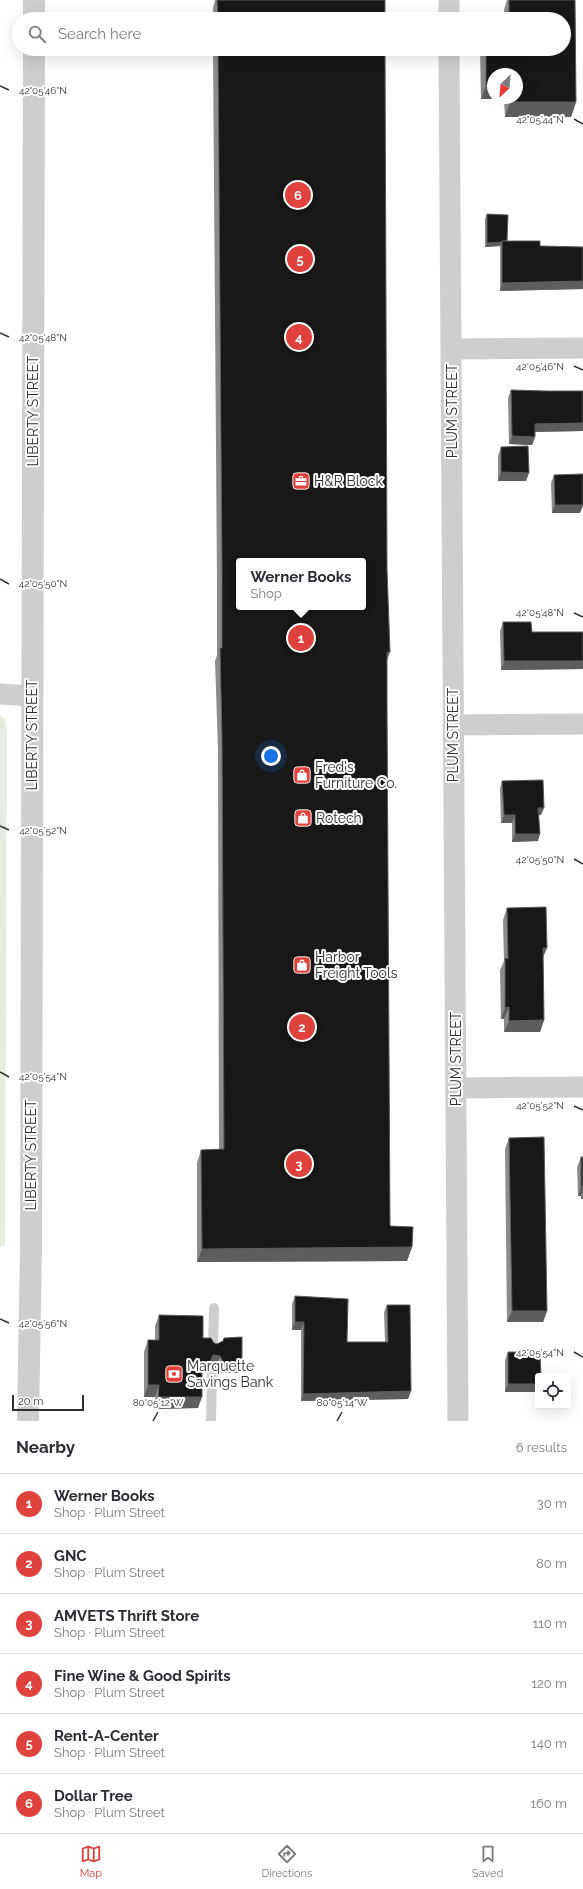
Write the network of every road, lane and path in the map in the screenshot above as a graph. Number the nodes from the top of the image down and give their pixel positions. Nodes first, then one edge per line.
1 (34, 0) edge
2 (449, 0) edge
3 (34, 12) edge
4 (449, 12) edge
5 (34, 56) edge
6 (449, 56) edge
7 (583, 348) edge
8 (452, 349) junction
9 (0, 694) edge
10 (32, 696) junction
11 (583, 724) edge
12 (453, 725) junction
13 (583, 1087) edge
14 (456, 1088) junction
15 (214, 1308) dead end
16 (213, 1349) edge
17 (212, 1373) edge
18 (28, 1421) edge
19 (211, 1421) edge
20 (458, 1421) edge

1 - 3 street
2 - 4 street
5 - 10 street, LIBERTY STREET
6 - 8 street, PLUM STREET
7 - 8 street
8 - 12 street, PLUM STREET
9 - 10 street
10 - 18 street, LIBERTY STREET
11 - 12 street
12 - 14 street, PLUM STREET
13 - 14 street
14 - 20 street, PLUM STREET
15 - 16 lane
17 - 19 lane

